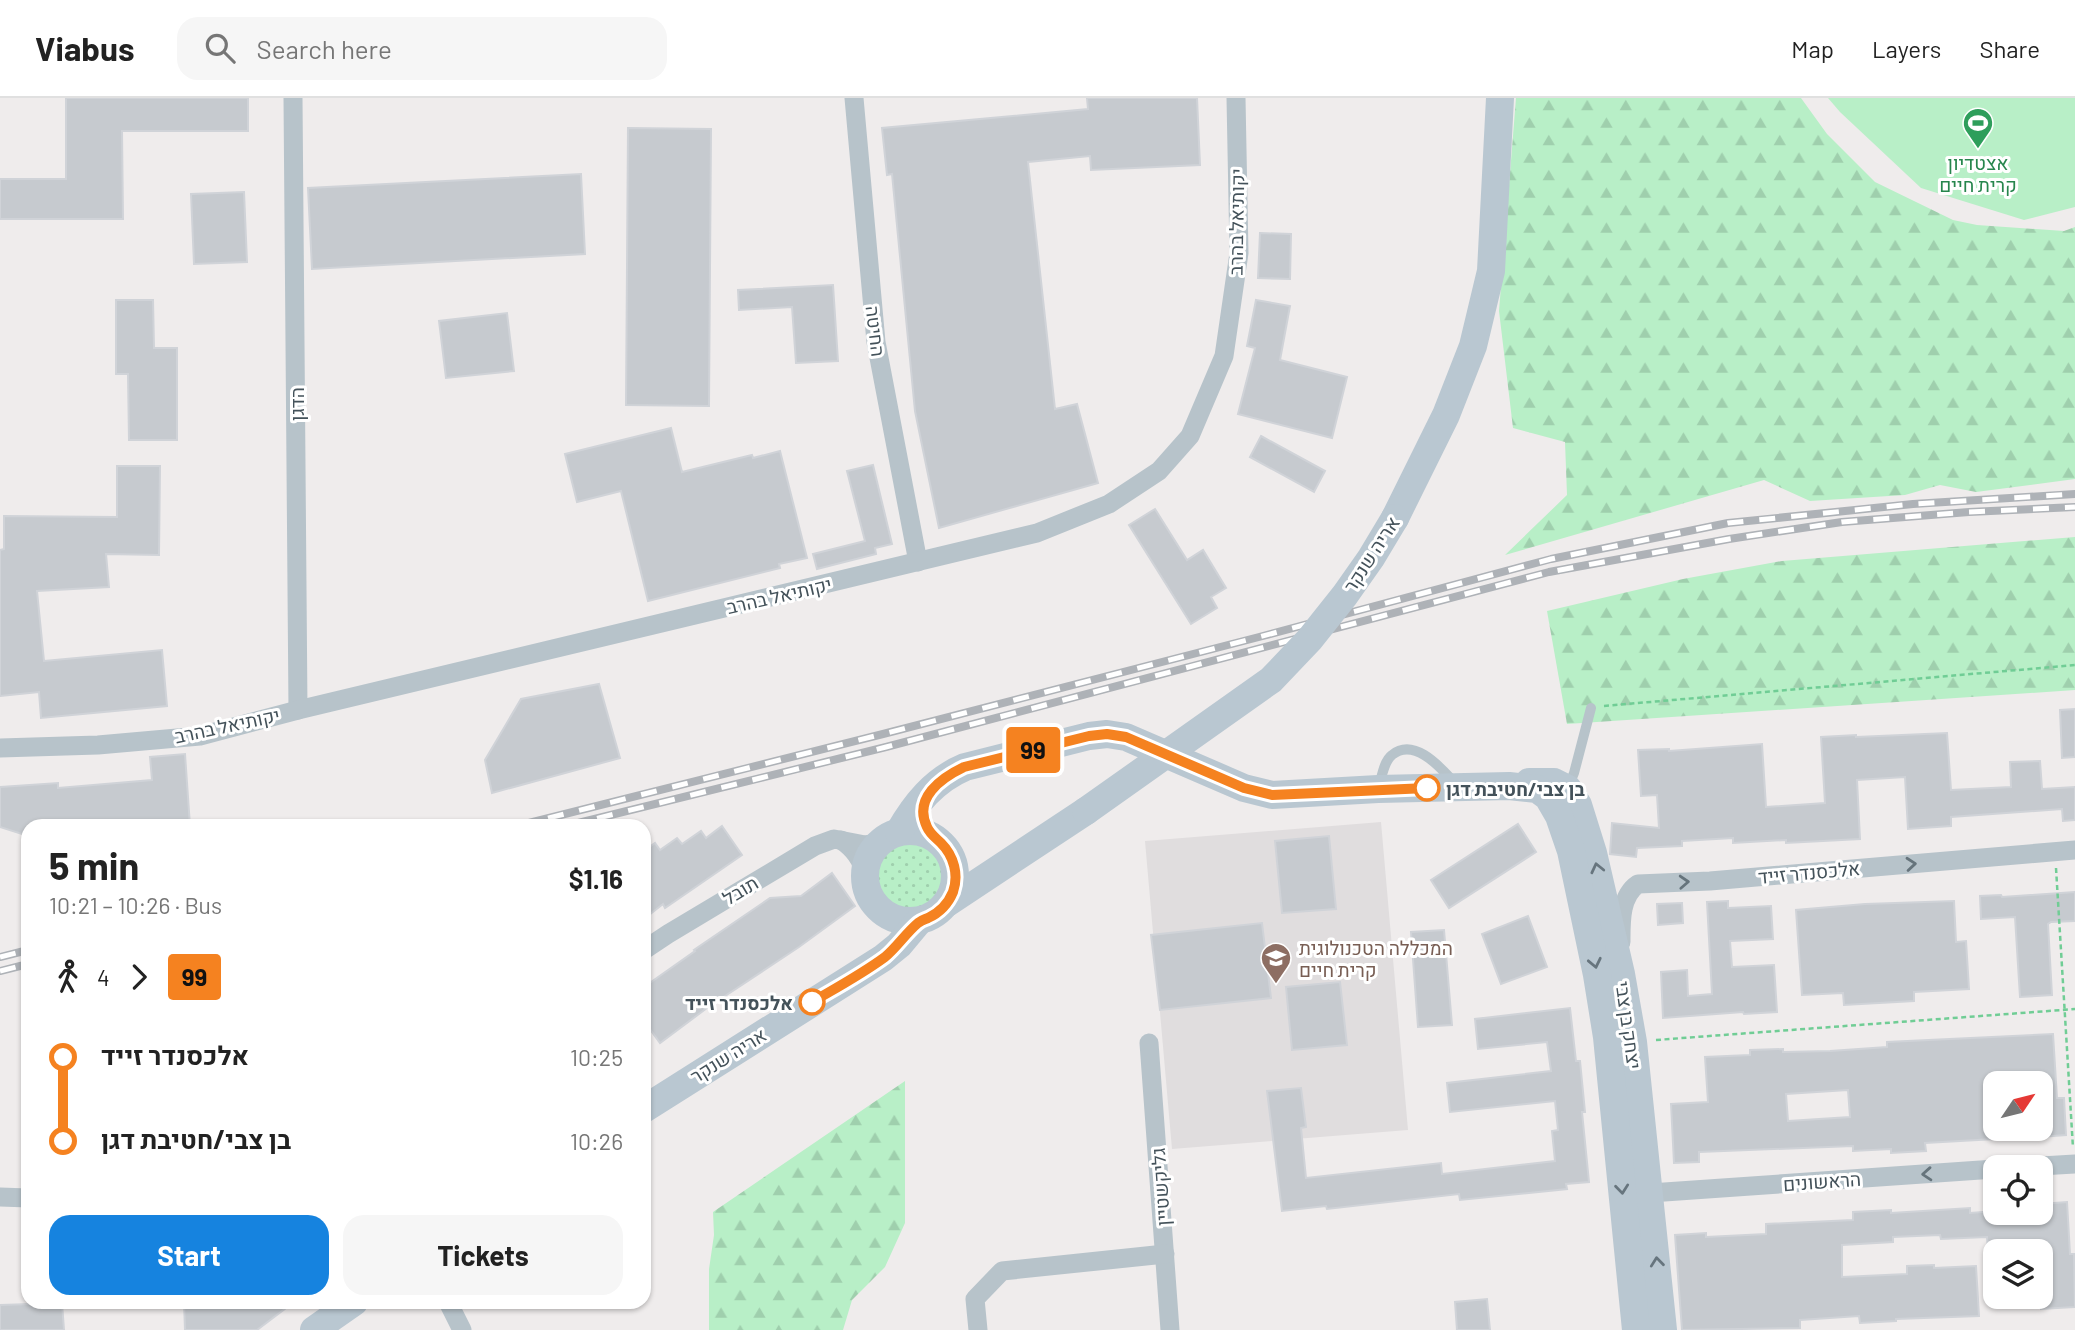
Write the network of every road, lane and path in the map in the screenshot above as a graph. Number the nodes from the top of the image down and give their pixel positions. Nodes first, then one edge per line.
1 (293, 98) edge
2 (854, 98) edge
3 (1236, 98) edge
4 (1500, 98) edge
5 (918, 562) junction
6 (2075, 665) edge
7 (1591, 708) joint
8 (298, 710) junction
9 (0, 748) edge
10 (1509, 786) junction
11 (1458, 787) junction
12 (931, 789) junction
13 (1378, 789) junction
14 (1568, 789) junction
15 (889, 838) junction
16 (840, 839) junction
17 (941, 845) junction
18 (2075, 850) edge
19 (2055, 852) junction
20 (1006, 863) junction
21 (865, 874) junction
22 (947, 903) junction
23 (888, 916) junction
24 (919, 921) junction
25 (651, 946) edge
26 (883, 958) junction
27 (1622, 974) junction
28 (2075, 1009) edge
29 (2063, 1010) junction
30 (1633, 1042) junction
31 (1149, 1043) dead end
32 (651, 1104) edge
33 (2075, 1164) edge
34 (2053, 1165) edge
35 (1983, 1170) edge
36 (1650, 1193) junction
37 (0, 1197) edge
38 (21, 1198) edge
39 (1165, 1255) junction
40 (344, 1309) edge
41 (452, 1309) edge
42 (314, 1330) edge
43 (462, 1330) edge
44 (978, 1330) edge
45 (1170, 1330) edge
46 (1636, 1330) edge
47 (1663, 1330) edge

1 - 8 street, הדגן
2 - 5 street, החיטה
3 - 5 street, יקותיאל בהרב
4 - 20 street, אריה שנקר, bridge
5 - 8 street, יקותיאל בהרב
6 - 7 path
7 - 14 lane
8 - 9 street, יקותיאל בהרב
10 - 11 street, יצחק בן צבי
10 - 14 street, יצחק בן צבי
10 -> 46 street, יצחק בן צבי
11 - 13 street, יצחק בן צבי
11 - 13 lane
12 - 13 street, יצחק בן צבי
12 - 15 street, יצחק בן צבי
12 - 17 street
27 -> 14 street, יצחק בן צבי
15 - 16 street, תובל
15 - 17 street
15 - 21 street
16 - 21 street
16 - 25 street, תובל
17 - 20 street
17 - 22 street
18 - 19 street, אלכסנדר זייד
27 -> 19 street, אלכסנדר זייד
19 - 29 path
20 - 22 street, אריה שנקר
21 - 23 street
22 - 24 street
23 - 24 street
23 - 26 street
24 - 26 street, אריה שנקר
26 - 32 street, אריה שנקר
27 - 30 street, יצחק בן צבי
28 - 29 path
29 - 30 path
29 - 33 path
30 - 36 street, יצחק בן צבי
31 - 39 street, גליקשטיין
33 - 34 street
35 -> 36 street, הראשונים
47 -> 36 street, יצחק בן צבי
37 - 38 street
39 - 44 street
39 - 45 street, גליקשטיין
40 - 42 street
41 - 43 street

